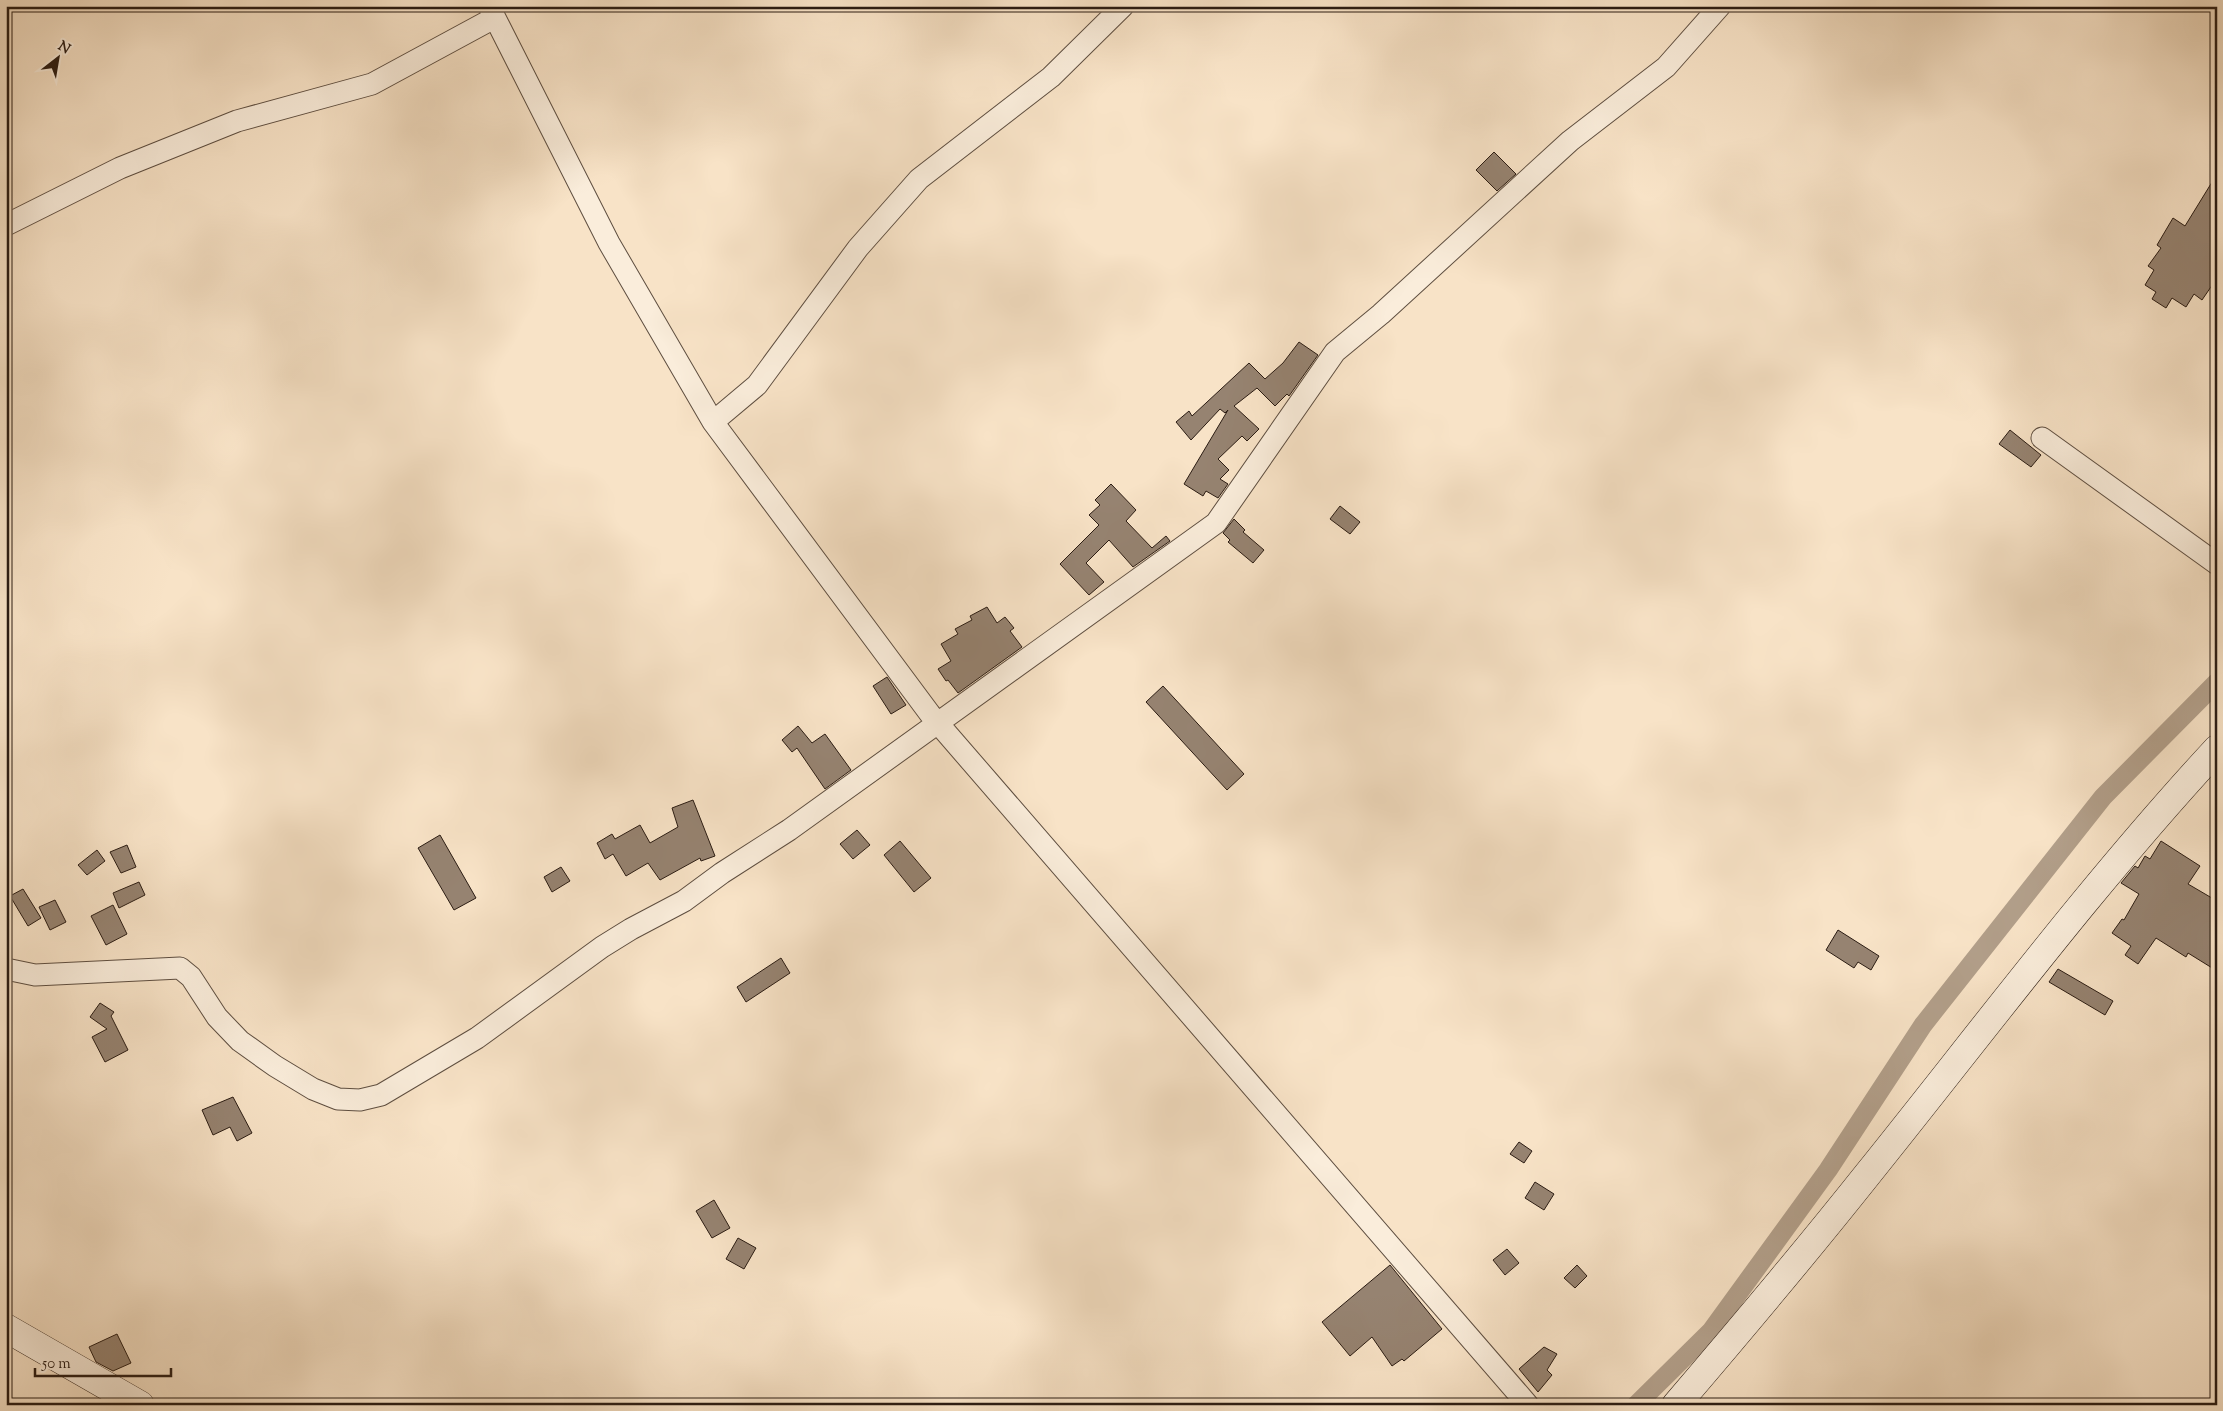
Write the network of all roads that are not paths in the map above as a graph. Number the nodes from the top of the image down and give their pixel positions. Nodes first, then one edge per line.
1 (1123, 6) edge
2 (1720, 6) edge
3 (491, 12) edge
4 (6, 225) edge
5 (713, 422) junction
6 (2042, 438) dead end
7 (2217, 564) edge
8 (939, 722) junction
9 (2214, 760) edge
10 (6, 969) edge
11 (6, 1328) edge
12 (140, 1405) edge
13 (1528, 1405) edge
14 (1676, 1405) edge

1 - 5 street
2 - 8 street
3 - 4 street
3 - 5 street
5 - 8 street
6 - 7 street
8 - 10 street
8 - 13 street
9 - 14 main road
11 - 12 main road

